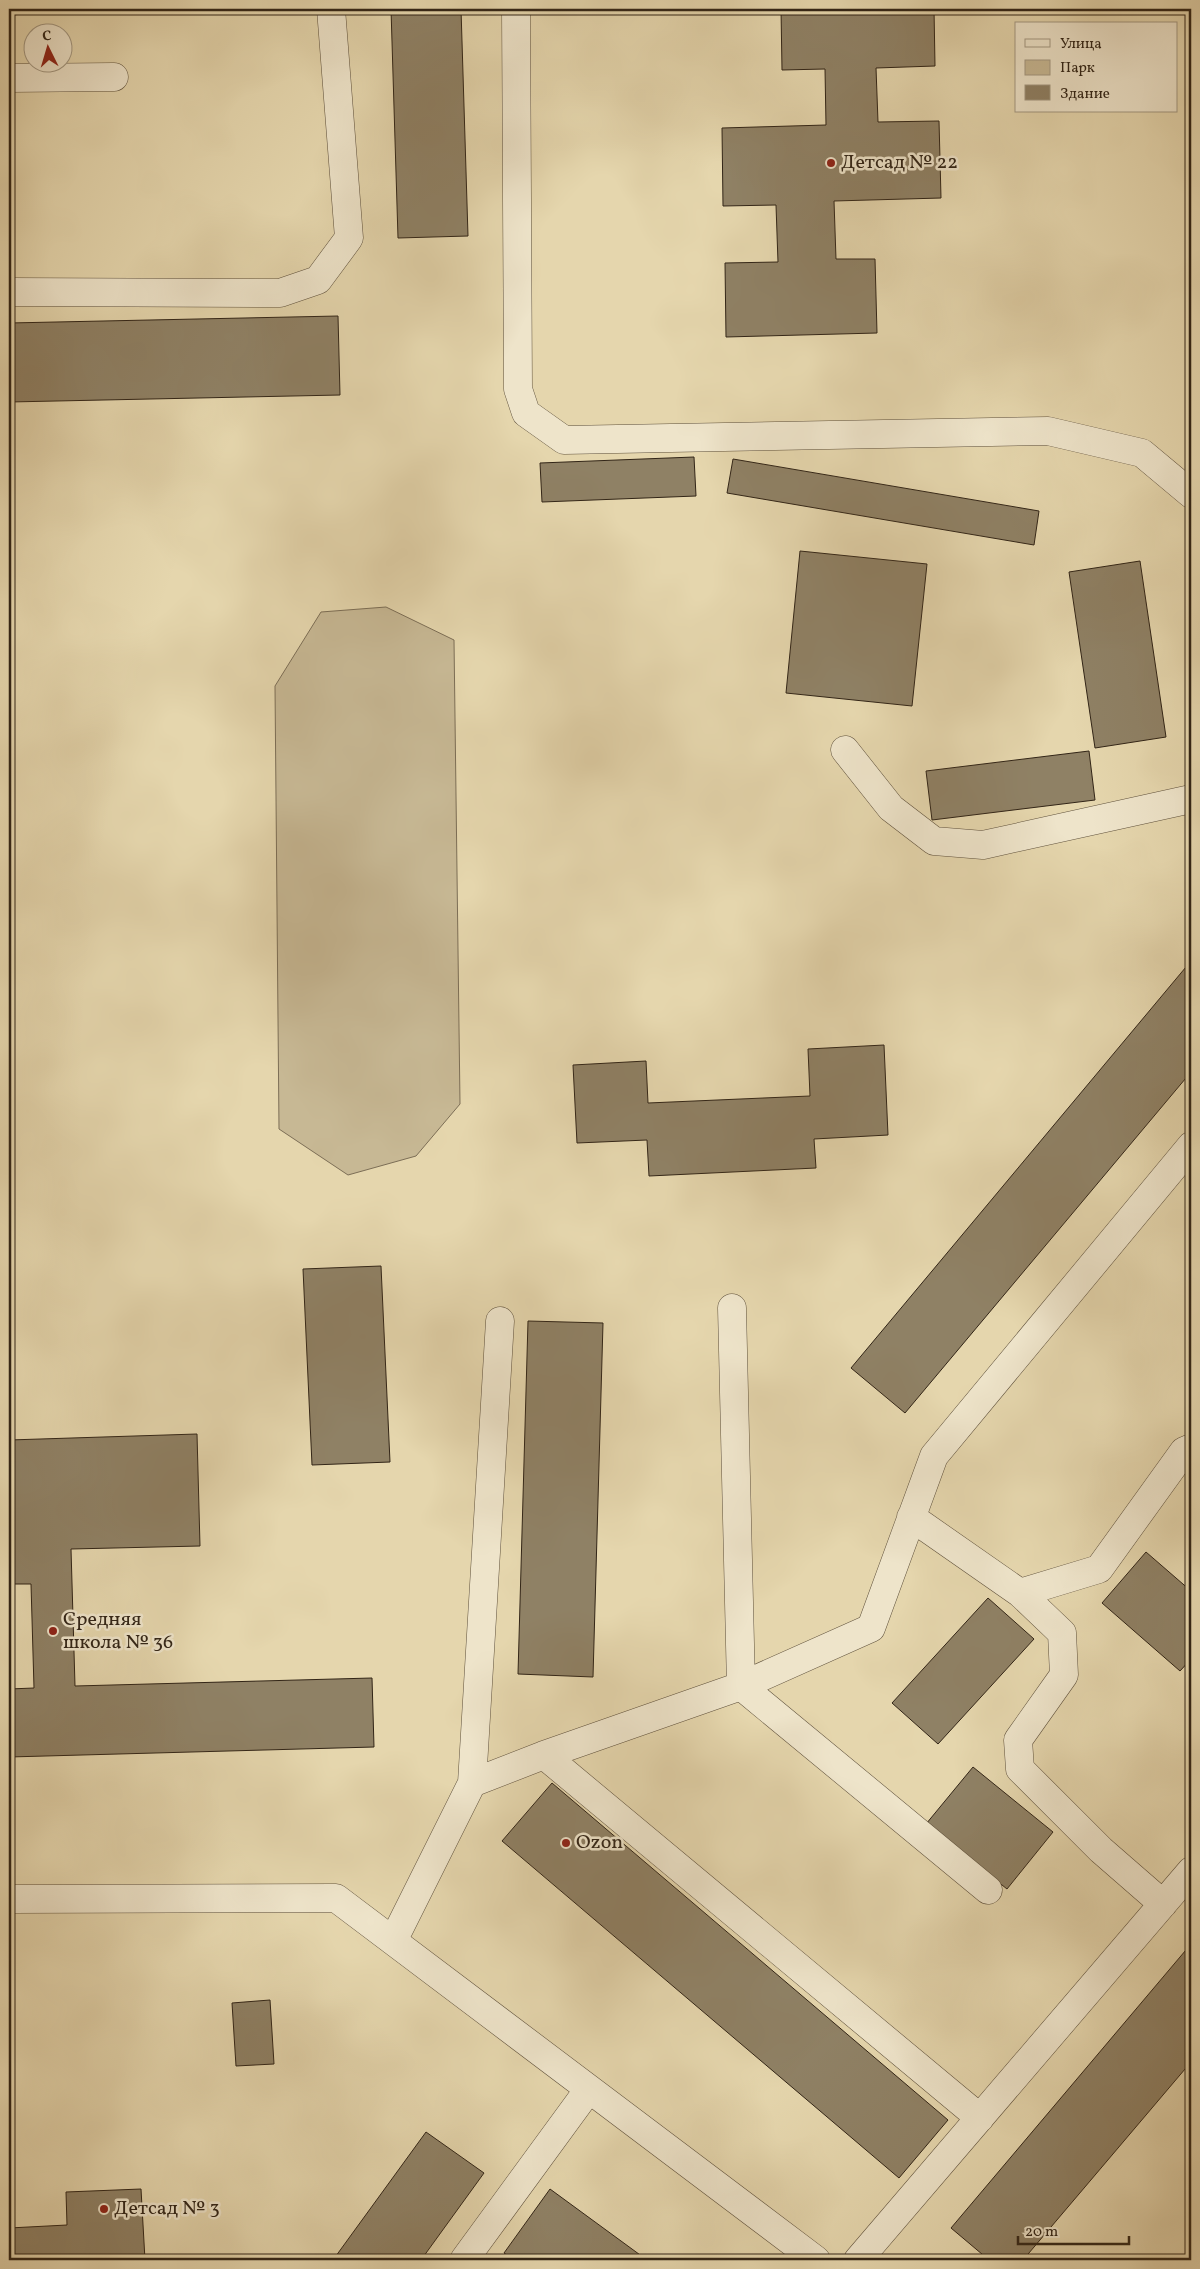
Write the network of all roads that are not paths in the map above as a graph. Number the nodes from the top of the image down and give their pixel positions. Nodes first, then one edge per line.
1 (331, 9) edge
2 (516, 9) edge
3 (114, 77) dead end
4 (9, 78) edge
5 (9, 292) edge
6 (1191, 494) edge
7 (845, 750) dead end
8 (1191, 799) edge
9 (1191, 1146) edge
10 (732, 1308) dead end
11 (500, 1320) dead end
12 (1191, 1448) edge
13 (911, 1517) junction
14 (1020, 1593) junction
15 (741, 1686) junction
16 (544, 1755) junction
17 (472, 1783) junction
18 (1191, 1871) edge
19 (988, 1890) dead end
20 (9, 1899) edge
21 (1163, 1904) junction
22 (392, 1941) junction
23 (589, 2089) junction
24 (980, 2118) junction
25 (464, 2260) edge
26 (816, 2260) edge
27 (858, 2260) edge

1 - 5 street
2 - 6 street
3 - 4 street
7 - 8 street
9 - 13 street
10 - 15 street
11 - 17 street
12 - 14 street
13 - 14 street
13 - 15 street
14 - 21 street
15 - 16 street
15 - 19 street
16 - 17 street
16 - 24 street
17 - 22 street
18 - 21 street
20 - 22 street
21 - 24 street
22 - 23 street
23 - 25 street
23 - 26 street
24 - 27 street

